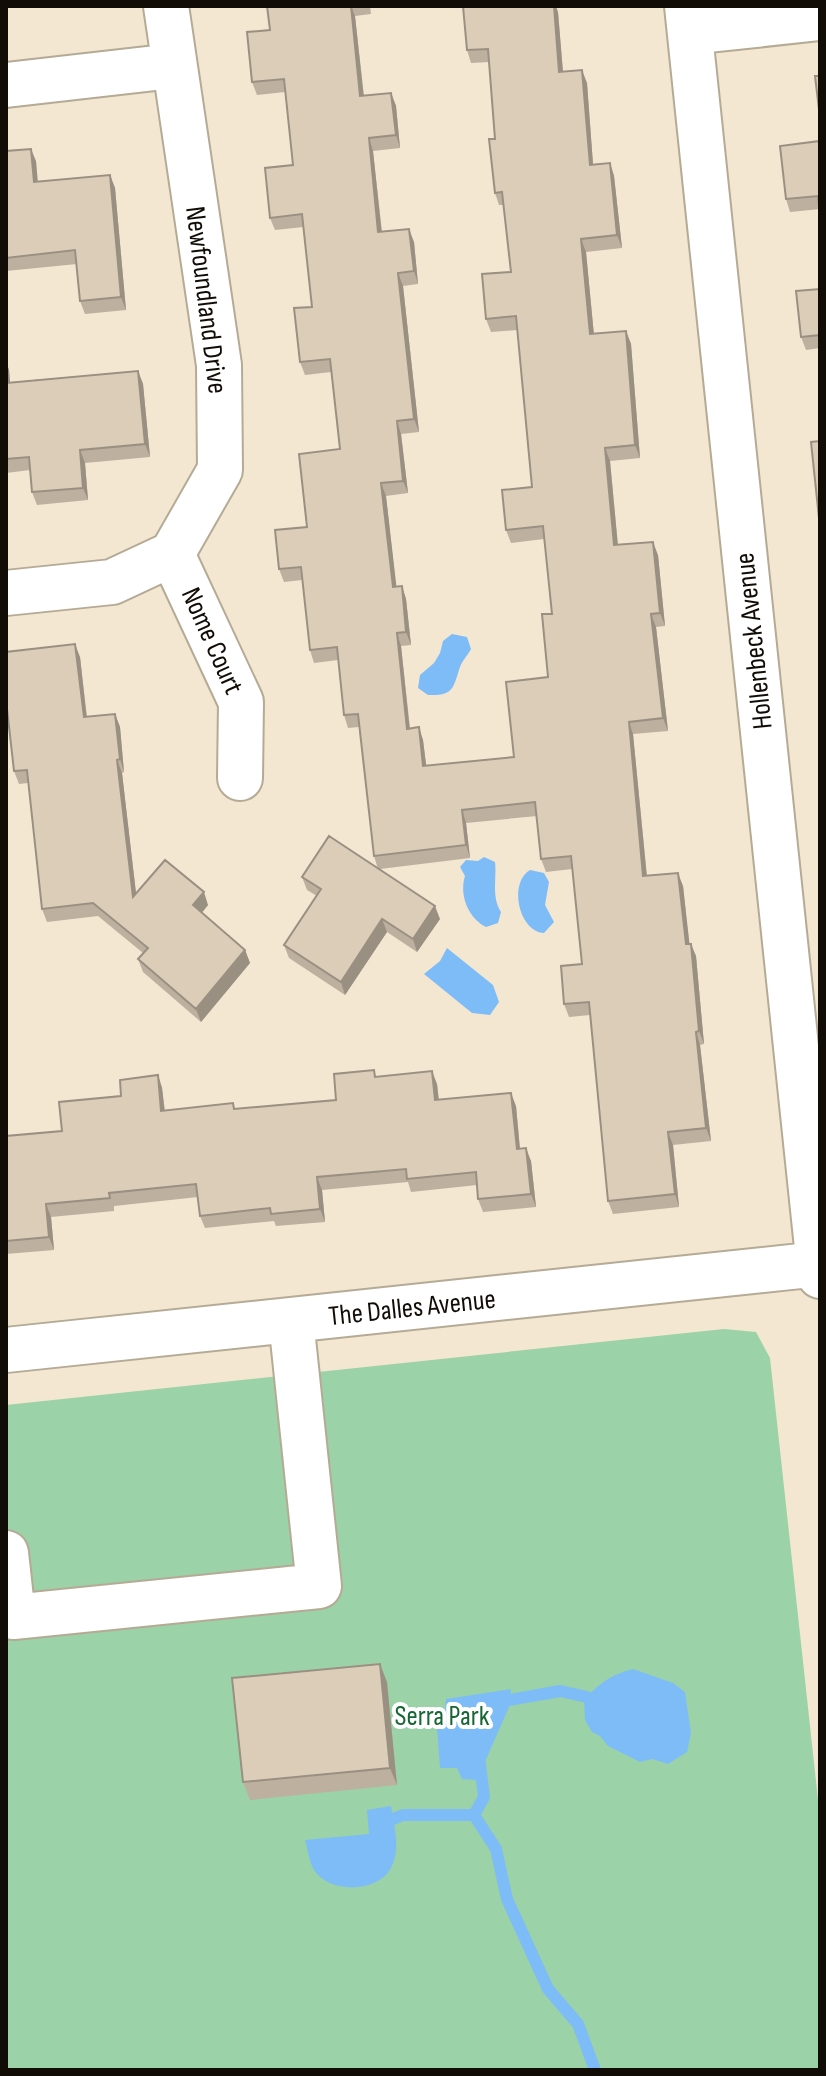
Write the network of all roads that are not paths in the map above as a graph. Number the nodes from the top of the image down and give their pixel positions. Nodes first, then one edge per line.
1 (166, 6) edge
2 (820, 18) edge
3 (688, 19) edge
4 (173, 66) junction
5 (6, 85) edge
6 (172, 554) junction
7 (6, 593) edge
8 (240, 778) dead end
9 (819, 1270) edge
10 (291, 1320) junction
11 (6, 1350) edge
12 (6, 1553) edge

1 - 4 street, Newfoundland Drive
2 - 3 street
3 - 9 street, Hollenbeck Avenue
4 - 5 street
4 - 6 street, Newfoundland Drive
6 - 7 street
6 - 8 street, Nome Court
9 - 10 street, The Dalles Avenue
10 - 11 street, The Dalles Avenue
10 - 12 street

